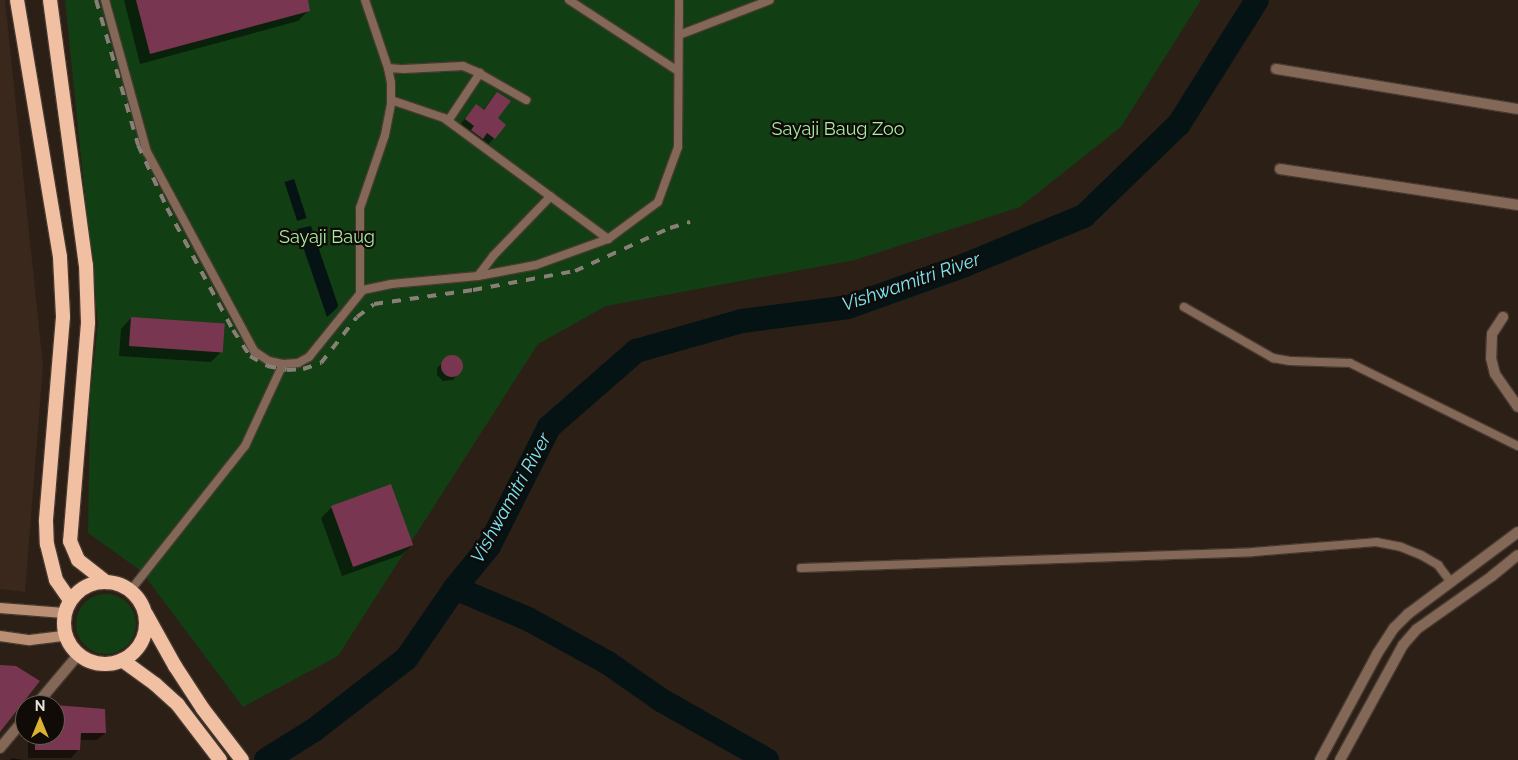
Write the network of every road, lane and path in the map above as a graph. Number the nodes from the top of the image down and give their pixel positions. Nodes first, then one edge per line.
1 (18, 0) edge
2 (50, 0) edge
3 (105, 0) edge
4 (364, 0) edge
5 (568, 0) edge
6 (679, 0) edge
7 (770, 0) edge
8 (679, 35) junction
9 (388, 68) junction
10 (1276, 69) dead end
11 (678, 71) junction
12 (480, 73) junction
13 (391, 100) junction
14 (526, 100) dead end
15 (1518, 109) edge
16 (448, 121) junction
17 (1280, 169) dead end
18 (551, 196) junction
19 (1518, 205) edge
20 (608, 240) junction
21 (478, 276) junction
22 (360, 292) junction
23 (1184, 307) dead end
24 (1503, 317) dead end
25 (283, 364) junction
26 (1518, 407) edge
27 (1518, 446) edge
28 (1518, 532) edge
29 (1518, 555) edge
30 (801, 568) dead end
31 (106, 582) junction
32 (1451, 582) junction
33 (130, 591) junction
34 (67, 607) junction
35 (0, 608) edge
36 (143, 609) junction
37 (1397, 625) junction
38 (0, 636) edge
39 (65, 636) junction
40 (1410, 637) junction
41 (78, 655) junction
42 (122, 660) junction
43 (44, 695) edge
44 (1346, 711) junction
45 (1361, 722) junction
46 (15, 730) edge
47 (0, 748) edge
48 (220, 760) edge
49 (242, 760) edge
50 (1320, 760) edge
51 (1340, 760) edge

1 - 34 highway
2 - 31 highway
3 - 25 lane
4 - 9 lane
5 - 11 lane
6 - 8 lane
7 - 8 lane
8 - 11 lane
9 - 12 lane
9 - 13 lane
10 - 15 street
11 - 20 lane
12 - 14 lane
12 - 16 lane
13 - 16 lane
13 - 22 lane
16 - 18 lane
17 - 19 street
18 - 20 lane
18 - 21 lane
20 - 21 lane
21 - 22 lane
22 - 25 lane
23 - 27 lane
24 - 26 street
25 - 33 lane
28 - 32 street
29 - 40 street
30 - 32 lane
31 - 33 highway
31 - 34 highway
32 - 37 street
33 - 36 highway
34 - 35 main road
34 - 39 highway
36 - 42 highway
36 - 49 highway
37 - 40 street
37 - 44 street
38 - 39 main road
39 - 41 highway
40 - 45 street
41 - 42 highway
41 - 43 street
42 - 48 highway
44 - 45 street
44 - 50 street
45 - 51 street
46 - 47 street

